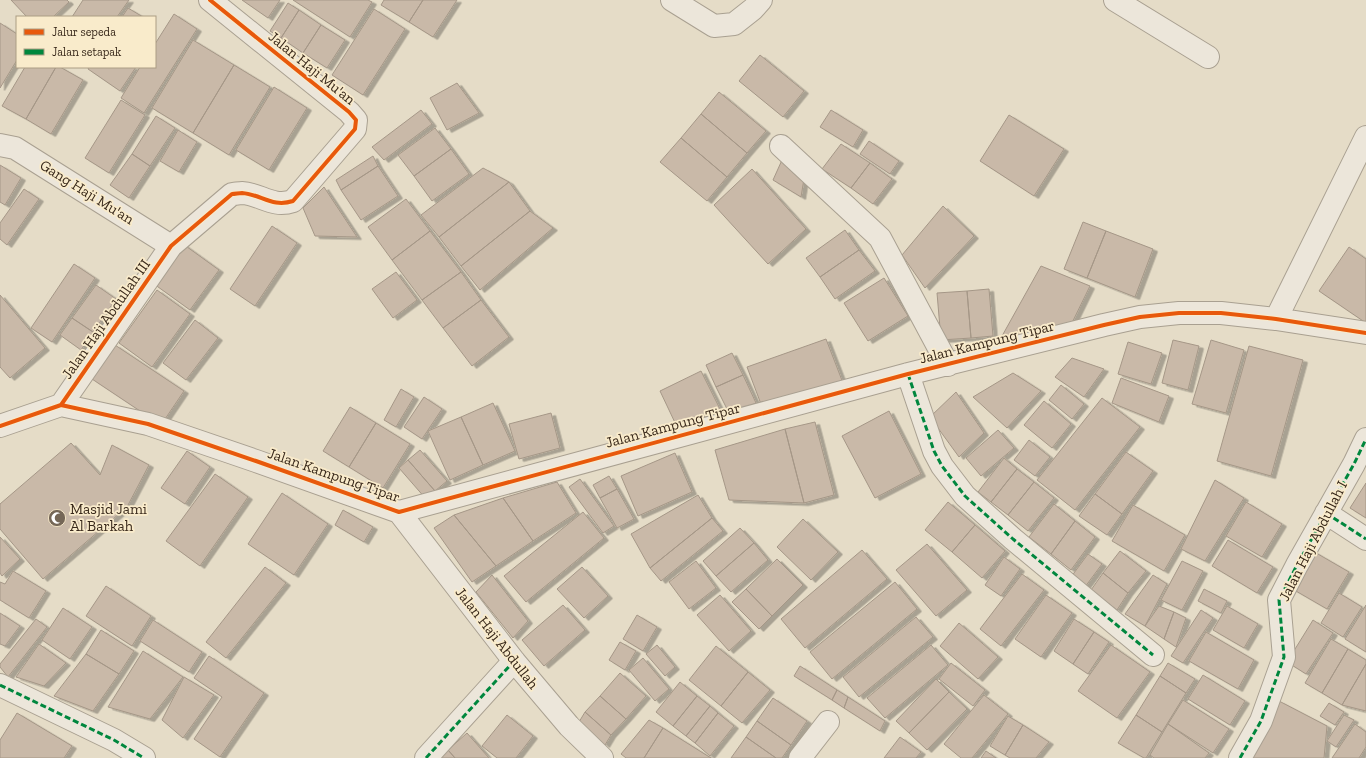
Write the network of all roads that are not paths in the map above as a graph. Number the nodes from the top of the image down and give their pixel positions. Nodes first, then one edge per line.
1 (210, 0) edge
2 (672, 0) edge
3 (761, 0) edge
4 (1115, 0) edge
5 (1208, 57) dead end
6 (1366, 137) edge
7 (0, 145) edge
8 (781, 146) dead end
9 (171, 246) junction
10 (1276, 319) junction
11 (1366, 333) edge
12 (948, 365) junction
13 (908, 374) junction
14 (61, 405) junction
15 (0, 426) edge
16 (1366, 439) edge
17 (399, 512) junction
18 (1326, 513) junction
19 (1366, 538) edge
20 (1153, 655) dead end
21 (514, 661) junction
22 (0, 685) edge
23 (828, 722) dead end
24 (144, 758) edge
25 (426, 758) edge
26 (602, 758) edge
27 (800, 758) edge
28 (1240, 758) edge

1 - 9 street, Jalan Haji Mu'an
2 - 3 street
4 - 5 street
6 - 10 street
7 - 9 street, Gang Haji Mu'an
8 - 12 street
9 - 14 street, Jalan Haji Abdullah III
10 - 11 street, Jalan Kampung Tipar
10 - 12 street, Jalan Kampung Tipar
12 - 13 street, Jalan Kampung Tipar
13 - 17 street, Jalan Kampung Tipar
13 - 20 street
14 - 15 street
14 - 17 street, Jalan Kampung Tipar
16 - 18 street, Jalan Haji Abdullah I
17 - 21 street, Jalan Haji Abdullah
18 - 19 street
18 - 28 street, Jalan Haji Abdullah I
21 - 25 street
21 - 26 street, Jalan Haji Abdullah
22 - 24 street
23 - 27 street

